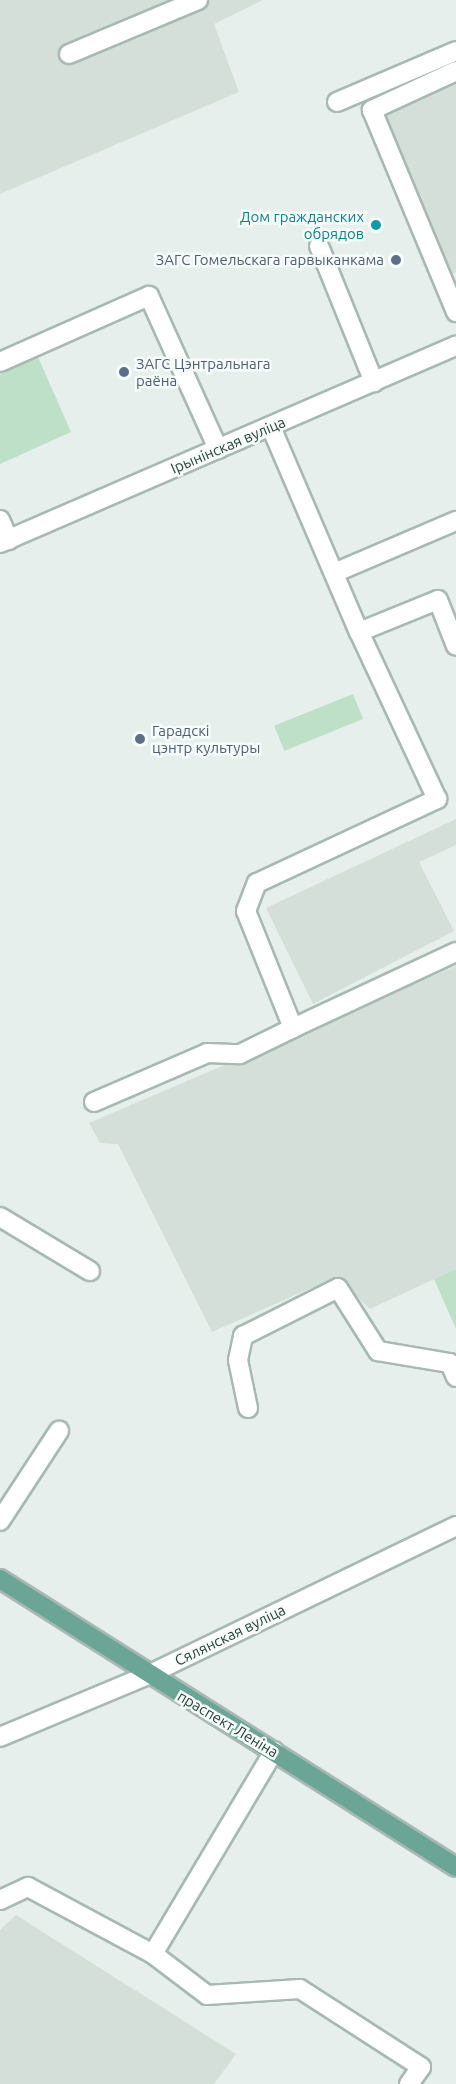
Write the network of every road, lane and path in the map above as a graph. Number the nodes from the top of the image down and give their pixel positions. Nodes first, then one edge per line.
1 (198, 0) edge
2 (456, 51) edge
3 (69, 54) dead end
4 (456, 71) edge
5 (337, 102) dead end
6 (319, 246) dead end
7 (456, 312) edge
8 (456, 346) edge
9 (0, 362) edge
10 (374, 382) junction
11 (271, 427) junction
12 (218, 449) junction
13 (0, 520) edge
14 (456, 521) edge
15 (4, 541) edge
16 (334, 573) junction
17 (359, 632) junction
18 (456, 646) edge
19 (456, 952) edge
20 (293, 1028) junction
21 (94, 1102) dead end
22 (0, 1217) edge
23 (90, 1271) dead end
24 (456, 1377) edge
25 (248, 1408) dead end
26 (59, 1431) dead end
27 (0, 1521) edge
28 (456, 1526) edge
29 (0, 1579) edge
30 (148, 1675) junction
31 (0, 1737) edge
32 (274, 1751) junction
33 (456, 1867) edge
34 (0, 1900) edge
35 (153, 1954) junction
36 (409, 2084) edge

1 - 3 street
2 - 5 street
4 - 7 street
6 - 10 street
8 - 10 street, Ірынінская вуліца
9 - 12 street
10 - 11 street, Ірынінская вуліца
11 - 12 street, Ірынінская вуліца
11 - 16 street
12 - 15 street, Ірынінская вуліца
13 - 15 street
14 - 16 street
16 - 17 street
17 - 18 street
17 - 20 street
19 - 20 street
20 - 21 street
22 - 23 street
24 - 25 street
26 - 27 street
28 - 30 street, Сялянская вуліца
29 - 30 main road, праспект Леніна
30 - 31 street, Сялянская вуліца
30 - 32 main road, праспект Леніна
32 - 33 main road, праспект Леніна
32 - 35 street
34 - 35 street
35 - 36 street

